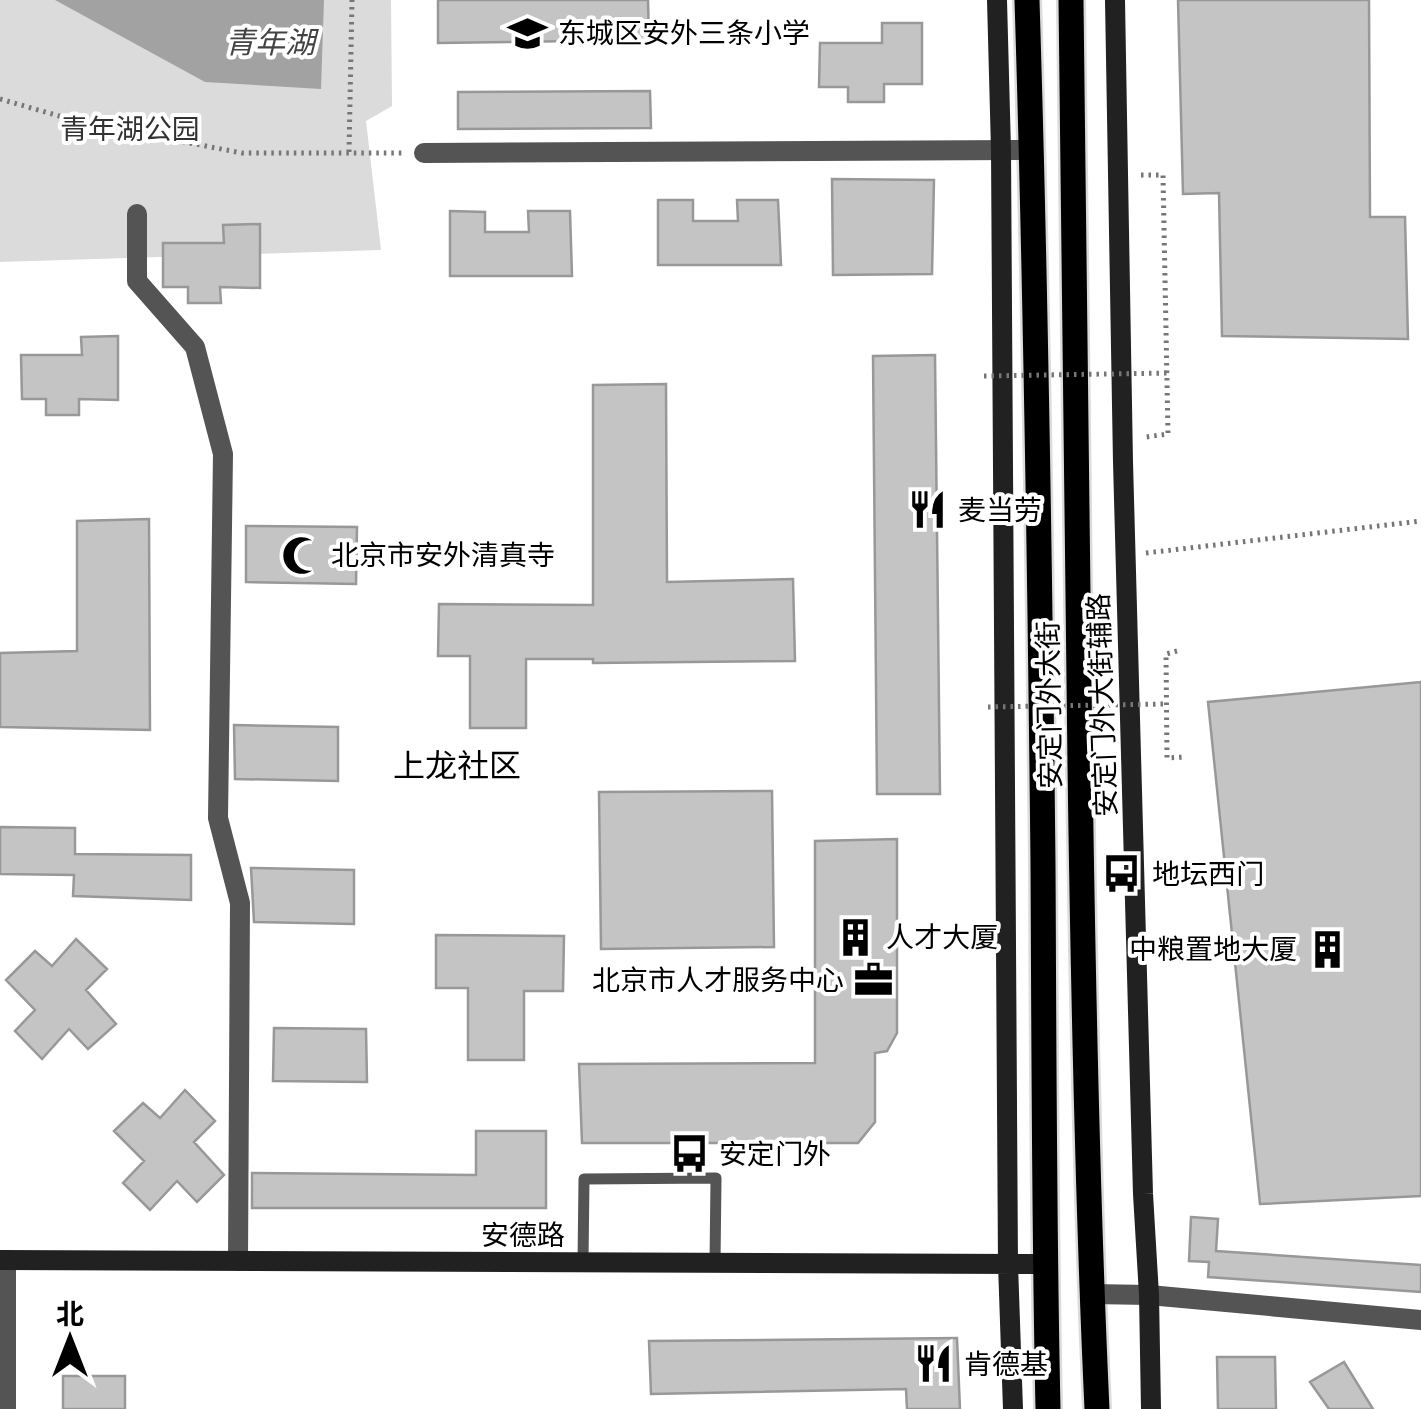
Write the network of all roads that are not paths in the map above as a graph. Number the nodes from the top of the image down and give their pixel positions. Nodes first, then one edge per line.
1 (997, 0) edge
2 (1027, 0) edge
3 (1071, 0) edge
4 (1115, 0) edge
5 (1002, 150) junction
6 (1032, 150) junction
7 (424, 152) road end
8 (137, 214) dead end
9 (3, 1260) edge
10 (238, 1261) junction
11 (583, 1262) junction
12 (715, 1263) junction
13 (1008, 1264) junction
14 (1045, 1264) junction
15 (1092, 1294) junction
16 (1149, 1295) junction
17 (1421, 1320) edge
18 (6, 1409) edge
19 (1012, 1409) edge
20 (1048, 1409) edge
21 (1098, 1409) edge
22 (1151, 1409) edge

1 - 5 street
2 - 6 main road, 安定门外大街
3 - 15 main road, 安定门外大街
4 - 16 street, 安定门外大街辅路
5 - 6 street
5 - 7 street
5 - 13 street
6 - 14 main road, 安定门外大街
8 - 10 street
9 - 10 street, 安德路
9 - 18 street
10 - 11 street, 安德路
11 - 12 street, 安德路
11 - 12 lane
12 - 13 street, 安德路
13 - 14 street, 安德路
13 - 19 street
14 - 20 main road, 安定门外大街
15 - 16 street
15 - 21 main road, 安定门外大街
16 - 17 street
16 - 22 street, 安定门外大街辅路

